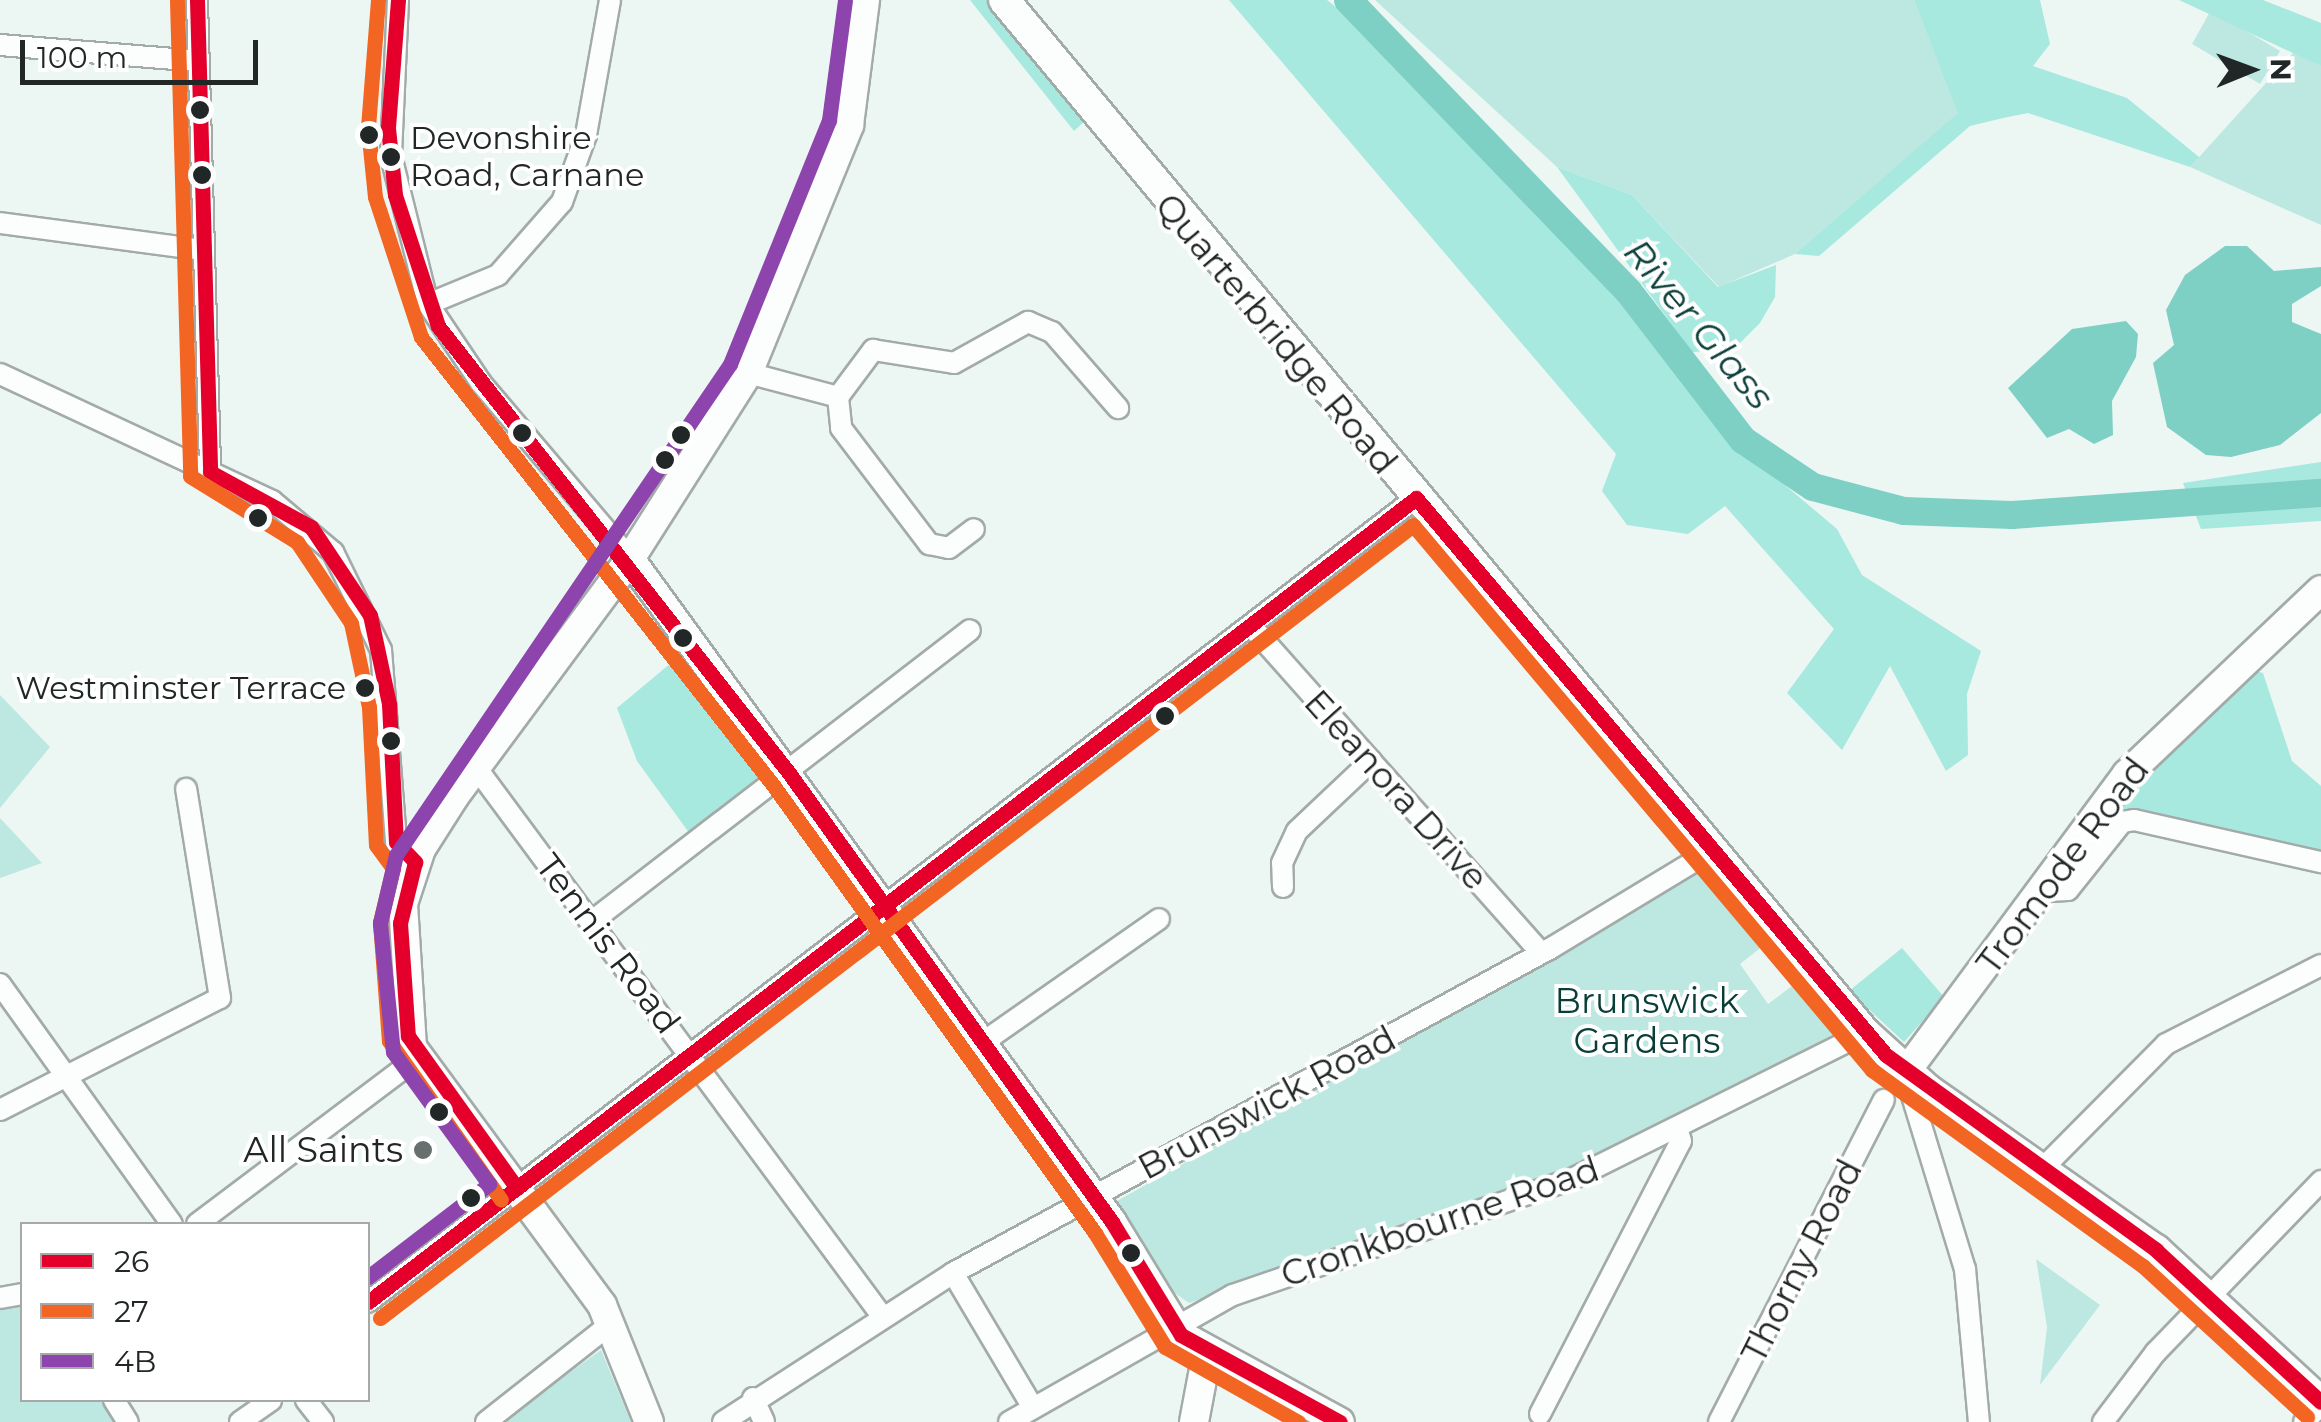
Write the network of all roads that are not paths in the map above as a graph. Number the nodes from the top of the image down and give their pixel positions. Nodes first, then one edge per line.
1 (197, 0) edge
2 (398, 0) edge
3 (610, 0) edge
4 (865, 0) edge
5 (1004, 0) edge
6 (0, 45) edge
7 (198, 61) junction
8 (0, 223) edge
9 (204, 250) junction
10 (428, 304) junction
11 (748, 373) junction
12 (0, 374) edge
13 (838, 397) junction
14 (1118, 410) dead end
15 (210, 472) junction
16 (1416, 498) junction
17 (974, 530) dead end
18 (630, 560) junction
19 (2321, 590) edge
20 (1251, 626) junction
21 (970, 630) dead end
22 (1371, 760) junction
23 (475, 766) junction
24 (789, 772) junction
25 (186, 789) dead end
26 (1711, 851) junction
27 (416, 862) junction
28 (2321, 862) edge
29 (1283, 887) dead end
30 (2047, 890) junction
31 (885, 908) junction
32 (1158, 919) dead end
33 (591, 922) junction
34 (1541, 954) junction
35 (2321, 964) edge
36 (0, 984) edge
37 (1864, 1033) junction
38 (982, 1043) junction
39 (690, 1055) junction
40 (417, 1058) junction
41 (1905, 1072) junction
42 (68, 1074) junction
43 (1884, 1100) dead end
44 (0, 1110) edge
45 (1678, 1132) junction
46 (2046, 1165) junction
47 (2321, 1180) edge
48 (518, 1188) junction
49 (1093, 1197) junction
50 (171, 1222) edge
51 (200, 1222) edge
52 (953, 1274) junction
53 (2208, 1296) junction
54 (370, 1300) edge
55 (882, 1316) junction
56 (612, 1323) junction
57 (1175, 1326) junction
58 (1207, 1353) junction
59 (753, 1398) junction
60 (268, 1402) edge
61 (308, 1402) edge
62 (2321, 1404) edge
63 (1033, 1408) junction
64 (1540, 1414) dead end
65 (240, 1422) edge
66 (323, 1422) edge
67 (486, 1422) edge
68 (649, 1422) edge
69 (724, 1422) edge
70 (764, 1422) edge
71 (1009, 1422) edge
72 (1194, 1422) edge
73 (1340, 1422) edge
74 (1720, 1422) edge
75 (1978, 1422) edge
76 (2103, 1422) edge
77 (2304, 1422) edge

1 - 7 street
2 - 10 street
3 - 10 street
4 - 11 main road
5 - 16 highway, Quarterbridge Road
6 - 7 street
7 - 9 street
8 - 9 street
9 - 15 street
10 - 18 street
11 - 13 street
11 - 18 main road
12 - 15 street
13 - 14 street
13 - 17 street
15 - 27 street
16 - 20 street
16 - 26 highway, Quarterbridge Road
18 - 23 main road
18 - 24 main road
19 - 30 main road, Tromode Road
20 - 22 street, Eleanora Drive
20 - 31 street
21 - 24 street
22 - 29 street
22 - 34 street, Eleanora Drive
23 - 27 main road
23 - 33 street, Tennis Road
24 - 31 main road
24 - 33 street
25 - 42 street
26 - 34 street, Brunswick Road
26 - 37 highway, Quarterbridge Road
27 - 40 main road
28 - 30 street
30 - 41 main road, Tromode Road
31 - 38 main road
31 - 39 street
32 - 38 street
33 - 39 street, Tennis Road
34 - 49 street, Brunswick Road
35 - 46 street
36 - 42 street
37 - 41 highway, Quarterbridge Road
37 - 45 street, Cronkbourne Road
38 - 49 main road
39 - 48 street
39 - 55 street, Tennis Road
40 - 48 main road
40 - 51 street
41 - 46 highway, Quarterbridge Road
41 - 75 street
42 - 44 street
42 - 50 street
43 - 74 street, Thorny Road
45 - 57 street, Cronkbourne Road
45 - 64 street
46 - 53 highway, Quarterbridge Road
47 - 53 street
48 - 54 street
48 - 56 main road
49 - 52 street, Brunswick Road
49 - 57 main road
52 - 55 street, Brunswick Road
52 - 63 street
53 - 62 highway, Quarterbridge Road
53 - 76 street
55 - 59 street, Brunswick Road
56 - 67 street
56 - 68 main road
57 - 58 main road
57 - 63 street, Cronkbourne Road
58 - 72 main road
58 - 73 main road
59 - 69 street, Brunswick Road
59 - 70 street
60 - 65 street
61 - 66 street
62 - 77 street
63 - 71 street, Cronkbourne Road

